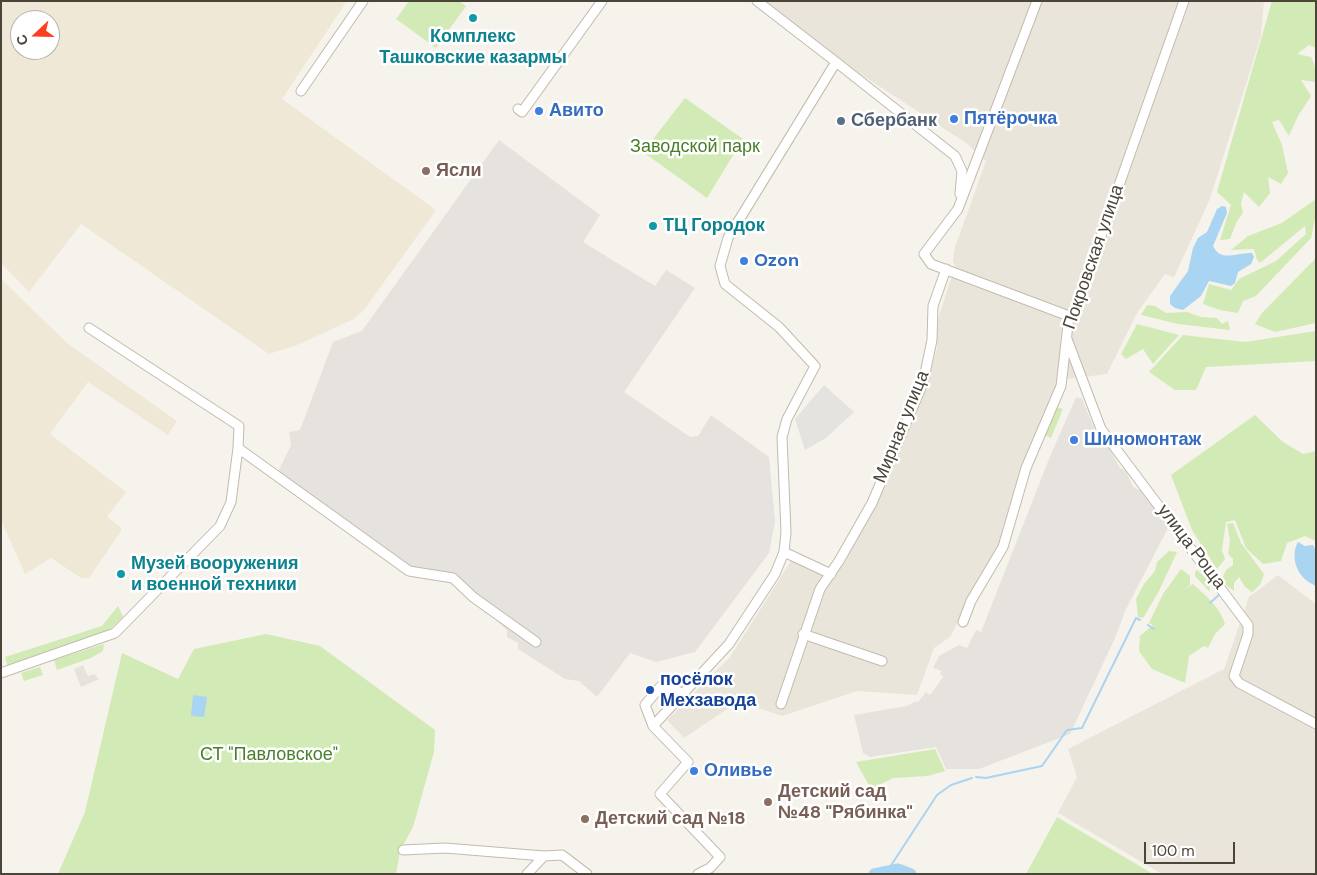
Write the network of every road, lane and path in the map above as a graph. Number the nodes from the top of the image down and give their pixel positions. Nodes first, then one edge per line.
1 (363, 1) edge
2 (602, 1) edge
3 (756, 1) edge
4 (1036, 1) edge
5 (1184, 1) edge
6 (836, 62) junction
7 (301, 91) dead end
8 (518, 108) dead end
9 (960, 204) junction
10 (946, 269) junction
11 (1069, 316) junction
12 (89, 328) dead end
13 (1066, 337) junction
14 (238, 448) junction
15 (784, 552) junction
16 (830, 574) junction
17 (963, 622) dead end
18 (803, 634) junction
19 (536, 642) dead end
20 (882, 661) dead end
21 (1, 673) edge
22 (684, 693) junction
23 (781, 704) dead end
24 (1316, 724) edge
25 (653, 726) junction
26 (403, 850) dead end
27 (544, 856) junction
28 (527, 874) edge
29 (587, 874) edge
30 (698, 874) edge

1 - 7 street
2 - 8 street
3 - 6 street
4 - 9 street
5 - 11 street, Покровская улица
6 - 9 street
6 - 15 street
9 - 10 street
10 - 11 street
10 - 16 street, Мирная улица
11 - 13 street, Покровская улица
12 - 14 street
13 - 17 street, Покровская улица
13 - 24 street, улица Роща
14 - 19 street
14 - 21 street
15 - 16 street
15 - 22 street
16 - 18 street, Мирная улица
18 - 20 street
18 - 23 street, Мирная улица
22 - 25 street
22 - 25 street
25 - 30 street
26 - 27 street
27 - 28 street
27 - 29 street

